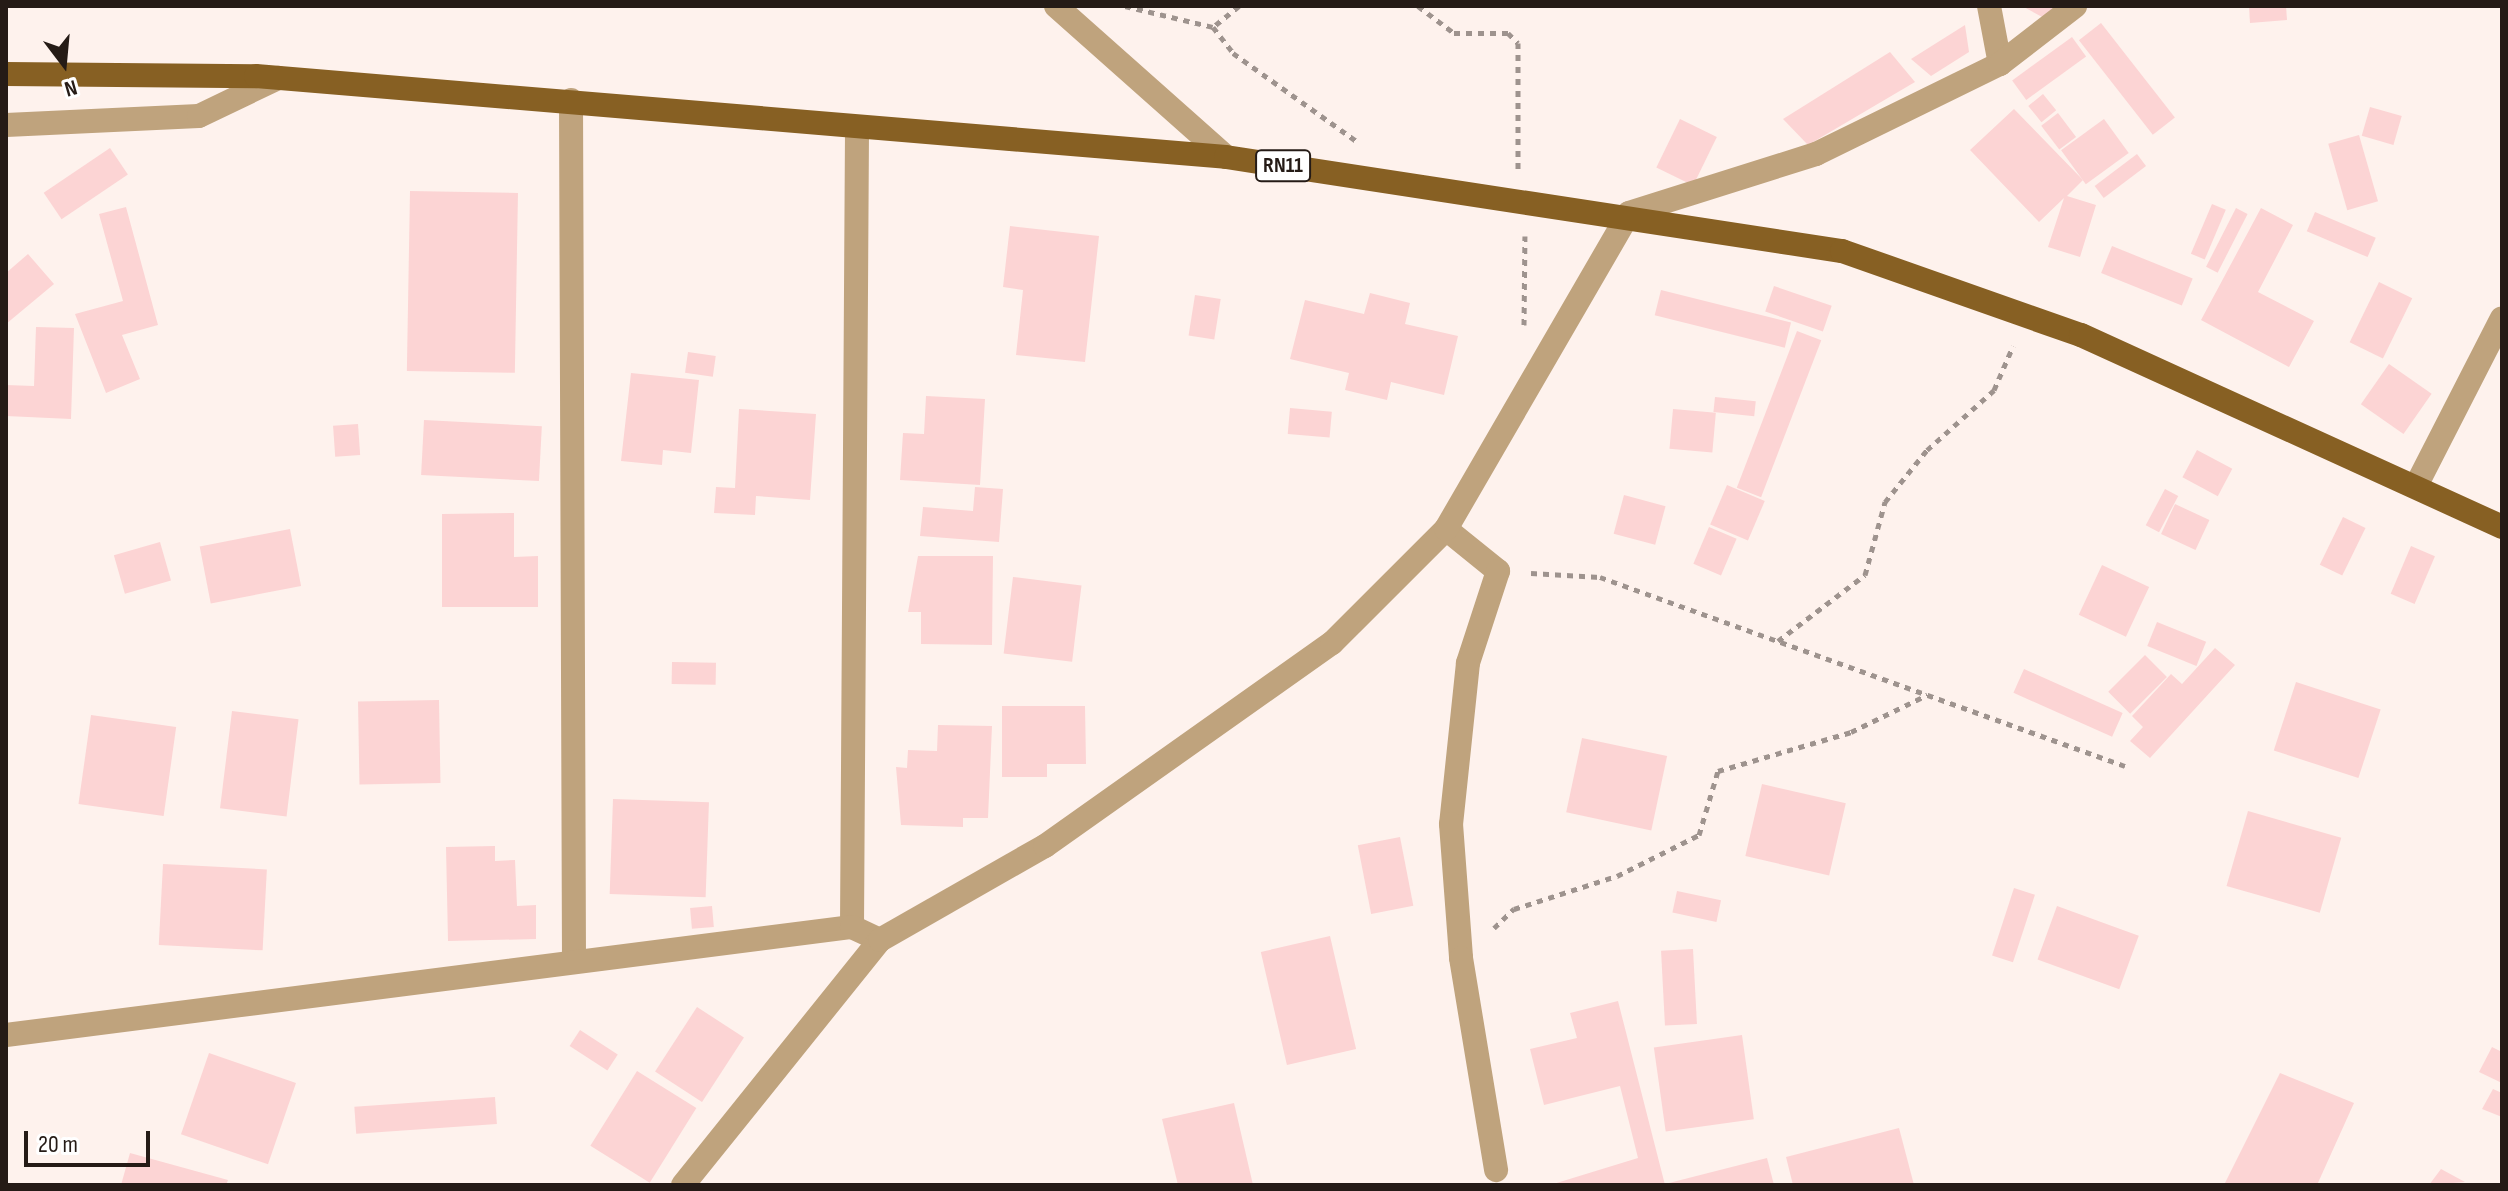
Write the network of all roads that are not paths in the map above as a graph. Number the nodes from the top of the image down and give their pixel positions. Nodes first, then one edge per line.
1 (1056, 6) edge
2 (1989, 6) edge
3 (2075, 6) edge
4 (2000, 64) junction
5 (6, 74) edge
6 (278, 78) junction
7 (571, 100) junction
8 (6, 125) edge
9 (857, 128) junction
10 (1226, 157) junction
11 (1629, 213) junction
12 (2502, 318) edge
13 (2417, 484) junction
14 (2502, 527) edge
15 (1446, 529) junction
16 (852, 927) junction
17 (880, 940) junction
18 (574, 957) junction
19 (6, 1035) edge
20 (1496, 1170) dead end
21 (683, 1185) edge

1 - 10 street
2 - 4 street
3 - 4 street
4 - 11 street
5 - 6 main road, RN11
6 - 7 main road, RN11
6 - 8 street
7 - 9 main road, RN11
7 - 18 street
9 - 10 main road, RN11
9 - 16 street
10 - 11 main road, RN11
11 - 13 main road, RN11
11 - 15 street
12 - 13 street
13 - 14 main road, RN11
15 - 17 street
15 - 20 street
16 - 17 street
16 - 18 street
17 - 21 street
18 - 19 street

